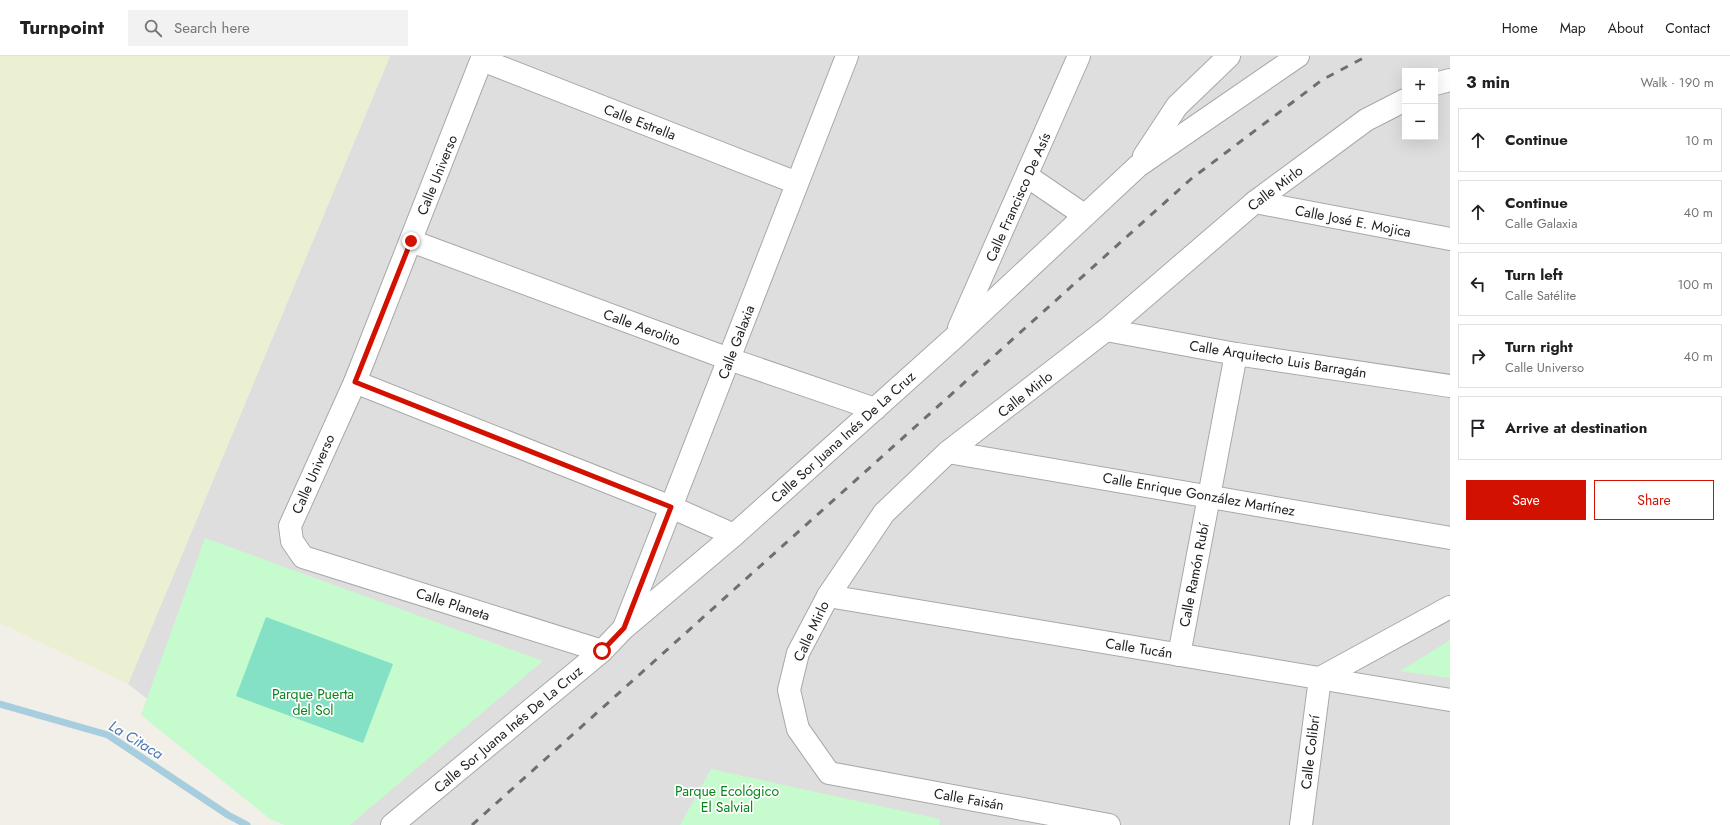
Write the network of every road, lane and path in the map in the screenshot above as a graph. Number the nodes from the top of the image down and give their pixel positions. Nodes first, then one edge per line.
1 (847, 56) edge
2 (1079, 56) edge
3 (1229, 56) edge
4 (1298, 56) edge
5 (483, 58) edge
6 (1450, 80) edge
7 (1438, 83) edge
8 (1402, 102) edge
9 (1138, 166) junction
10 (1027, 176) junction
11 (797, 183) junction
12 (1255, 202) junction
13 (1084, 215) junction
14 (1450, 239) edge
15 (411, 241) junction
16 (1106, 330) junction
17 (955, 337) junction
18 (1236, 354) junction
19 (729, 359) junction
20 (355, 382) junction
21 (1450, 386) edge
22 (875, 409) junction
23 (948, 452) junction
24 (1209, 496) junction
25 (671, 507) junction
26 (734, 535) junction
27 (1450, 538) edge
28 (303, 557) joint
29 (828, 596) junction
30 (1450, 607) edge
31 (624, 628) junction
32 (602, 651) junction
33 (1179, 655) junction
34 (1320, 678) junction
35 (1450, 700) edge
36 (829, 773) joint
37 (392, 825) edge
38 (1109, 825) edge
39 (1301, 825) edge

1 - 11 street, Calle Galaxia
2 - 10 street, Calle Francisco De Asís
3 - 9 street
4 - 9 street, Calle Sor Juana Inés De La Cruz
5 - 11 street, Calle Estrella
5 - 15 street, Calle Universo
6 - 7 street
8 - 12 street, Calle Mirlo
9 - 13 street, Calle Sor Juana Inés De La Cruz
10 - 13 street
10 - 17 street, Calle Francisco De Asís
11 - 19 street, Calle Galaxia
12 - 14 street, Calle José E. Mojica
12 - 16 street, Calle Mirlo
13 - 17 street, Calle Sor Juana Inés De La Cruz
15 - 19 street, Calle Aerolito
15 - 20 street, Calle Universo
16 - 18 street, Calle Arquitecto Luis Barragán
16 - 23 street, Calle Mirlo
17 - 22 street, Calle Sor Juana Inés De La Cruz
18 - 21 street, Calle Arquitecto Luis Barragán
18 - 24 street, Calle Ramón Rubí
19 - 22 street, Calle Aerolito
19 - 25 street, Calle Galaxia
20 - 25 street
20 - 28 street, Calle Universo
22 - 26 street, Calle Sor Juana Inés De La Cruz
23 - 24 street, Calle Enrique González Martínez
23 - 29 street, Calle Mirlo
24 - 27 street, Calle Enrique González Martínez
24 - 33 street, Calle Ramón Rubí
25 - 26 street
25 - 31 street, Calle Galaxia
26 - 31 street, Calle Sor Juana Inés De La Cruz
28 - 32 street, Calle Planeta
29 - 33 street, Calle Tucán
29 - 36 street, Calle Mirlo
30 - 34 street
31 - 32 street, Calle Sor Juana Inés De La Cruz
32 - 37 street, Calle Sor Juana Inés De La Cruz
33 - 34 street, Calle Tucán
34 - 35 street, Calle Tucán
34 - 39 street, Calle Colibrí
36 - 38 street, Calle Faisán

